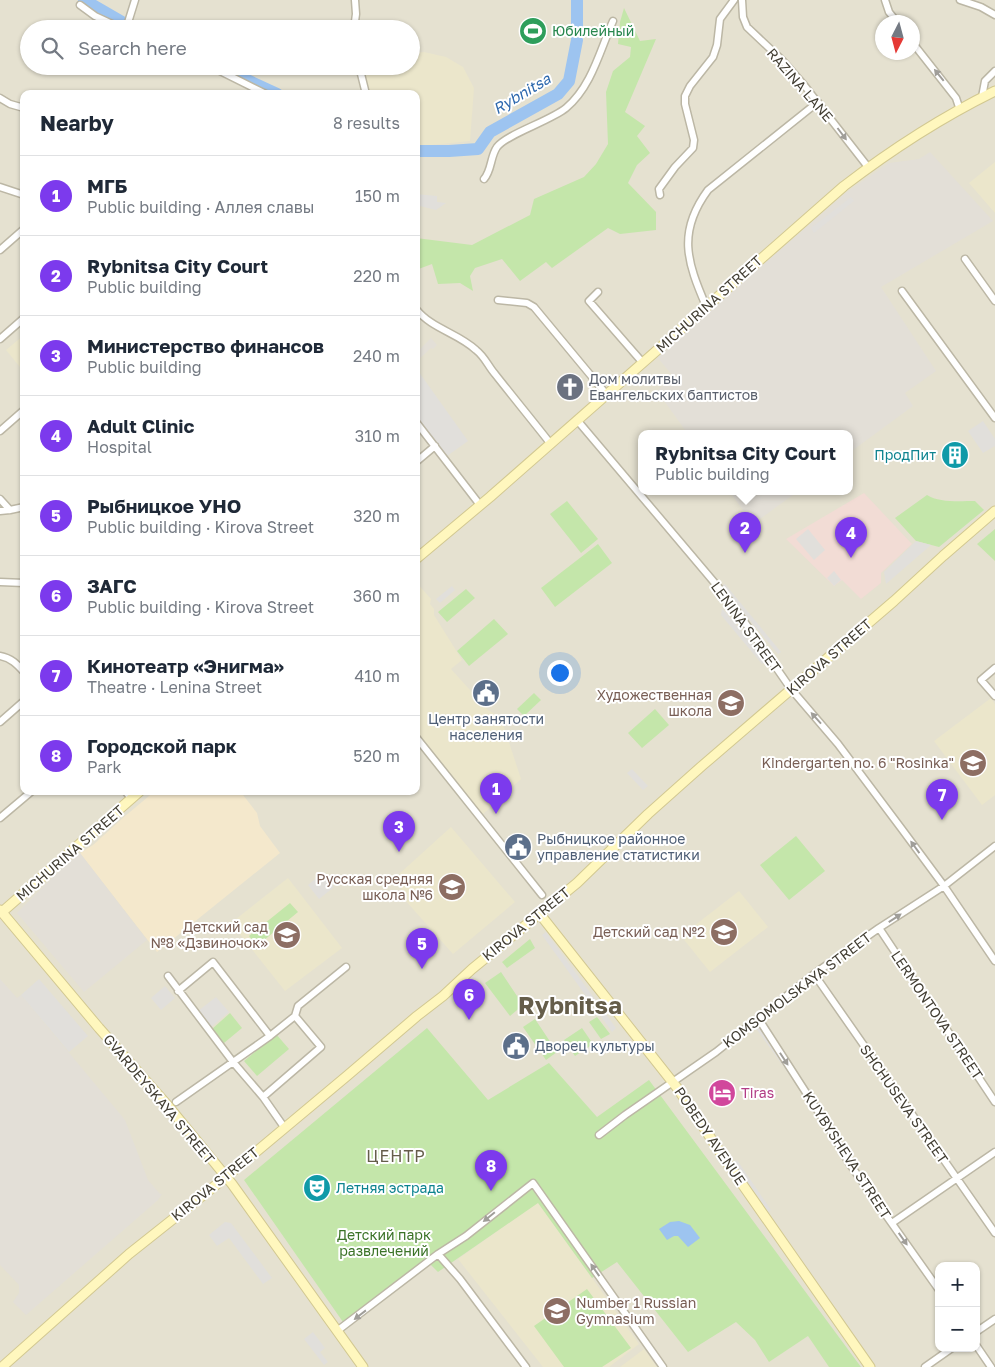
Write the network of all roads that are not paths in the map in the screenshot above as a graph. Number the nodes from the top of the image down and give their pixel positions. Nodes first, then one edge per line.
1 (135, 0) edge
2 (355, 0) edge
3 (734, 0) edge
4 (742, 0) edge
5 (885, 0) edge
6 (960, 0) edge
7 (80, 6) dead end
8 (891, 15) edge
9 (995, 15) edge
10 (104, 20) edge
11 (128, 20) edge
12 (355, 20) edge
13 (613, 21) dead end
14 (920, 52) edge
15 (995, 71) edge
16 (228, 75) edge
17 (362, 75) edge
18 (258, 90) edge
19 (365, 90) edge
20 (995, 91) edge
21 (982, 97) junction
22 (0, 98) edge
23 (818, 102) junction
24 (20, 107) edge
25 (960, 110) junction
26 (868, 168) junction
27 (484, 179) dead end
28 (0, 187) edge
29 (20, 194) edge
30 (660, 194) dead end
31 (20, 232) edge
32 (0, 250) edge
33 (965, 258) dead end
34 (902, 291) dead end
35 (598, 292) dead end
36 (498, 300) dead end
37 (995, 301) edge
38 (706, 306) junction
39 (420, 314) edge
40 (20, 322) edge
41 (0, 340) edge
42 (643, 363) junction
43 (607, 395) junction
44 (20, 414) edge
45 (995, 418) edge
46 (577, 420) junction
47 (420, 427) edge
48 (0, 431) edge
49 (550, 443) junction
50 (435, 446) junction
51 (420, 459) edge
52 (638, 492) edge
53 (640, 495) edge
54 (0, 499) edge
55 (480, 505) junction
56 (20, 508) edge
57 (10, 510) junction
58 (0, 511) edge
59 (995, 511) edge
60 (420, 556) edge
61 (0, 582) edge
62 (20, 583) edge
63 (0, 656) edge
64 (20, 667) edge
65 (995, 668) edge
66 (791, 689) junction
67 (995, 696) edge
68 (20, 704) edge
69 (0, 722) edge
70 (420, 743) edge
71 (27, 795) edge
72 (128, 795) edge
73 (136, 795) edge
74 (132, 799) junction
75 (0, 818) edge
76 (995, 846) edge
77 (944, 886) junction
78 (542, 895) dead end
79 (1, 912) edge
80 (539, 913) junction
81 (879, 928) junction
82 (995, 962) edge
83 (346, 967) dead end
84 (814, 974) junction
85 (168, 976) dead end
86 (178, 992) junction
87 (295, 1016) junction
88 (758, 1018) junction
89 (270, 1036) junction
90 (233, 1062) junction
91 (673, 1082) junction
92 (263, 1097) junction
93 (176, 1102) dead end
94 (995, 1102) edge
95 (284, 1127) junction
96 (599, 1135) dead end
97 (995, 1152) edge
98 (226, 1177) junction
99 (956, 1178) junction
100 (892, 1223) junction
101 (995, 1233) edge
102 (438, 1254) junction
103 (935, 1284) edge
104 (995, 1319) edge
105 (980, 1329) edge
106 (337, 1331) junction
107 (980, 1351) edge
108 (946, 1352) edge
109 (2, 1367) edge
110 (363, 1367) edge
111 (526, 1367) edge
112 (663, 1367) edge
113 (870, 1367) edge
114 (925, 1367) edge
115 (990, 1367) edge

1 - 11 street
2 - 12 street
3 - 30 street
4 - 23 street, RAZINA LANE
5 - 8 street
6 - 9 street
7 - 10 street
13 - 27 street
25 -> 14 street
15 - 21 street
16 - 18 street
17 - 19 street
20 - 21 street, MICHURINA STREET
21 - 25 street, MICHURINA STREET
22 - 24 street
23 -> 26 street, RAZINA LANE
23 - 38 street
25 - 26 street, MICHURINA STREET
26 - 38 street, MICHURINA STREET
28 - 29 street
31 - 32 street
33 - 37 street
34 - 45 street
35 - 42 street
36 - 43 street
38 - 42 street, MICHURINA STREET
39 - 49 street
40 - 41 street
42 - 43 street, MICHURINA STREET
43 - 46 street, MICHURINA STREET
44 - 48 street
46 - 49 street, MICHURINA STREET
46 - 52 street, LENINA STREET
47 - 50 street
49 - 55 street, MICHURINA STREET
50 - 51 street
50 - 55 street
53 - 66 street, LENINA STREET
54 - 57 street
55 - 60 street, MICHURINA STREET
56 - 57 street
57 - 58 street
59 - 66 street, KIROVA STREET
61 - 62 street
63 - 64 street
65 - 67 street
77 -> 66 street, LENINA STREET
66 - 80 street, KIROVA STREET
68 - 69 street
70 - 78 street
71 - 75 street
72 - 74 street
73 - 74 street, MICHURINA STREET
74 - 79 street, MICHURINA STREET
76 - 77 street, KOMSOMOLSKAYA STREET
81 -> 77 street, KOMSOMOLSKAYA STREET
77 - 82 street, LENINA STREET
79 - 98 street, GVARDEYSKAYA STREET
80 - 91 street, POBEDY AVENUE
80 - 95 street, KIROVA STREET
81 - 84 street, KOMSOMOLSKAYA STREET
81 - 94 street, LERMONTOVA STREET
83 - 87 street
84 - 88 street, KOMSOMOLSKAYA STREET
84 - 99 street, SHCHUSEVA STREET
85 - 86 street
86 - 89 street
86 - 90 street
87 - 89 street
87 - 92 street
88 - 91 street, KOMSOMOLSKAYA STREET
88 -> 100 street, KUYBYSHEVA STREET
89 - 90 street
90 - 92 street
90 - 93 street
91 - 96 street, KOMSOMOLSKAYA STREET
91 - 113 street, POBEDY AVENUE
92 - 95 street
95 - 98 street, KIROVA STREET
97 - 99 street
98 - 106 street, GVARDEYSKAYA STREET
98 - 109 street, KIROVA STREET
99 - 100 street
99 - 101 street, SHCHUSEVA STREET
100 -> 103 street, KUYBYSHEVA STREET
102 -> 106 street
102 - 111 street
112 -> 102 street
104 - 105 street
106 - 110 street, GVARDEYSKAYA STREET
107 - 115 street
108 - 114 street

